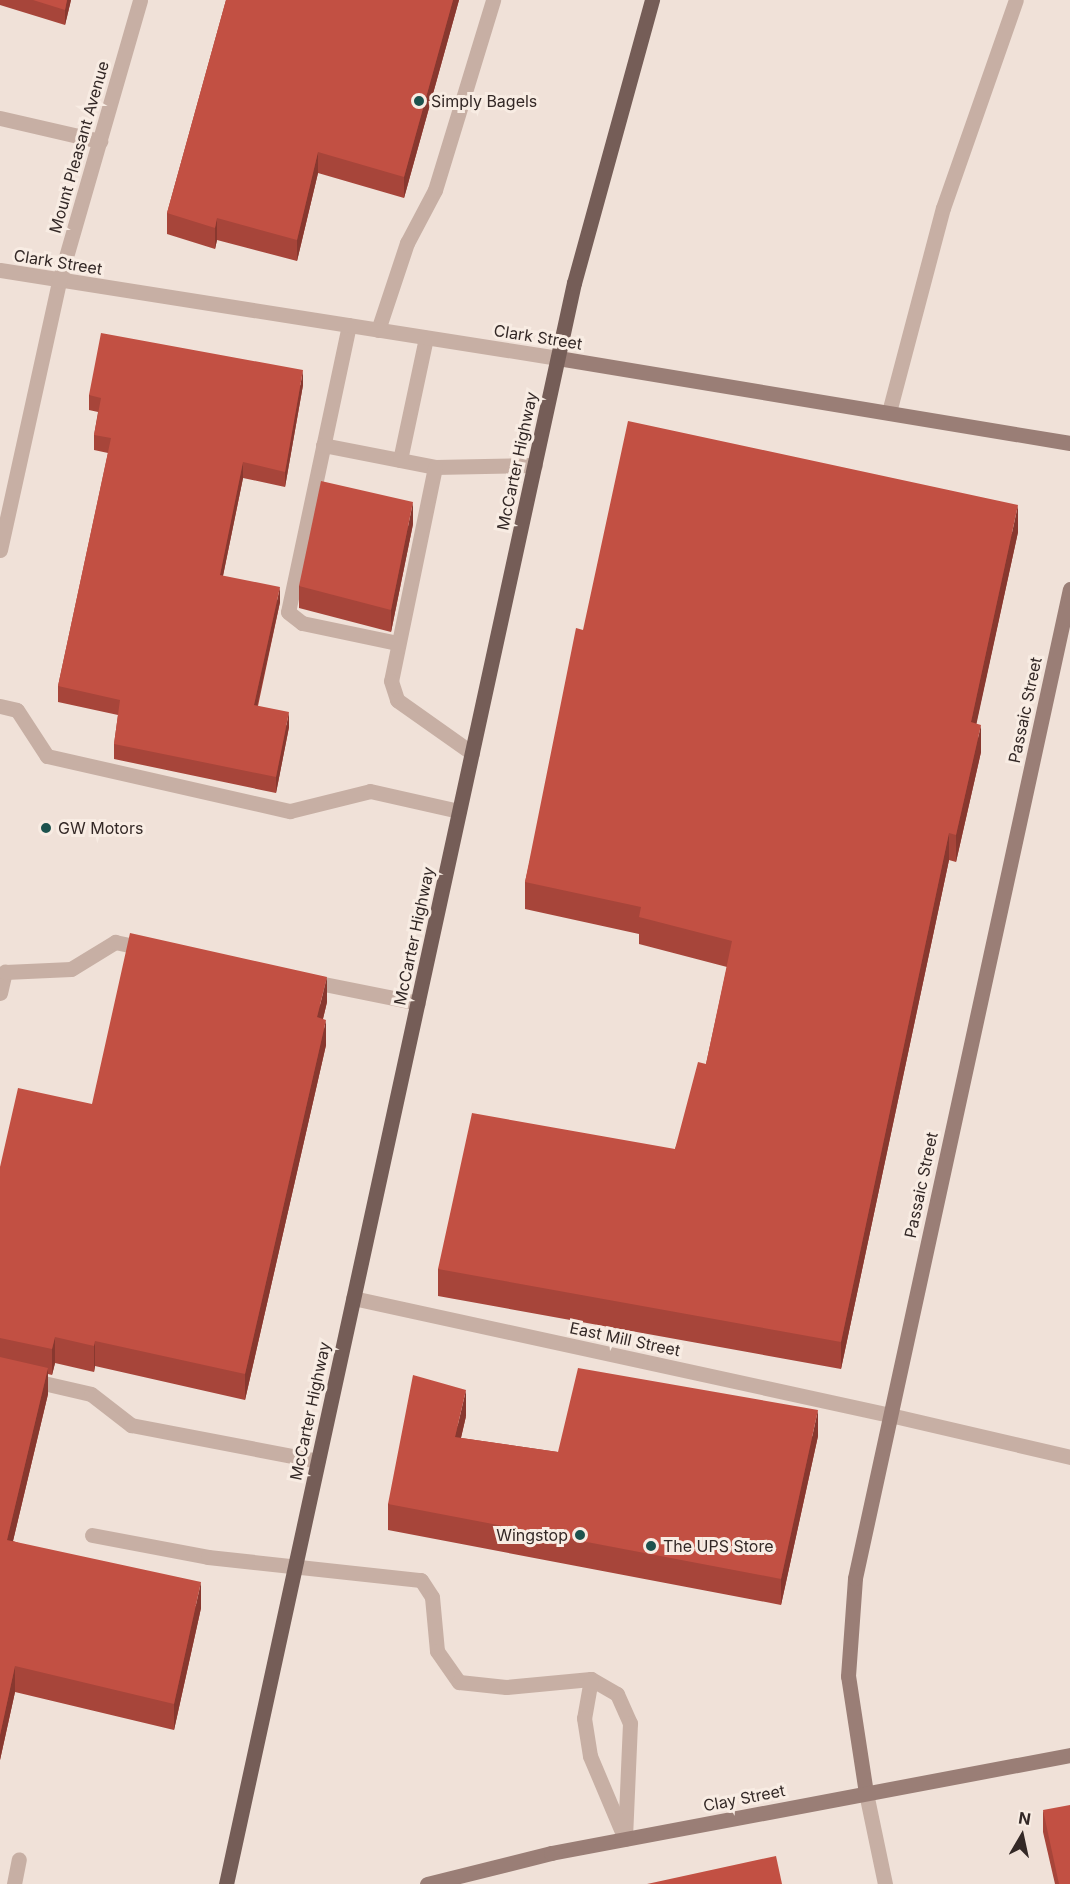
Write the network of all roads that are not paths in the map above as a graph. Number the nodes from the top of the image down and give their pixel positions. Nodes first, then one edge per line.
1 (140, 0) edge
2 (493, 0) edge
3 (652, 0) edge
4 (1016, 0) edge
5 (0, 118) edge
6 (100, 141) junction
7 (0, 270) edge
8 (59, 281) junction
9 (349, 325) junction
10 (378, 330) junction
11 (426, 338) junction
12 (558, 358) junction
13 (889, 412) junction
14 (1070, 443) edge
15 (323, 445) junction
16 (400, 460) junction
17 (535, 465) junction
18 (435, 467) junction
19 (0, 550) edge
20 (1070, 589) edge
21 (398, 643) junction
22 (0, 706) edge
23 (472, 753) junction
24 (459, 811) junction
25 (162, 951) edge
26 (2, 972) edge
27 (290, 977) edge
28 (0, 993) edge
29 (418, 1003) junction
30 (353, 1298) junction
31 (0, 1373) edge
32 (890, 1415) junction
33 (1070, 1457) edge
34 (318, 1461) junction
35 (92, 1535) dead end
36 (295, 1565) junction
37 (591, 1679) junction
38 (1070, 1755) edge
39 (866, 1793) junction
40 (625, 1839) junction
41 (19, 1859) dead end
42 (14, 1884) edge
43 (226, 1884) edge
44 (428, 1884) edge
45 (885, 1884) edge

1 - 6 street, Mount Pleasant Avenue
2 - 10 street
3 - 12 main road, McCarter Highway
4 - 13 street
5 - 6 street
6 - 8 street, Mount Pleasant Avenue
7 - 8 street, Clark Street
8 - 9 street, Clark Street
8 - 19 street, Mount Pleasant Avenue
9 - 10 street, Clark Street
9 - 15 street
10 - 11 street, Clark Street
11 - 12 street, Clark Street
11 - 16 street
12 - 13 main road, Clark Street
12 - 17 main road, McCarter Highway
13 - 14 main road, Clark Street
15 - 16 street
15 - 21 street
16 - 18 street
17 - 18 street
17 - 23 main road, McCarter Highway
18 - 21 street
20 - 32 main road, Passaic Street
21 - 23 street
22 - 24 street
23 - 24 main road, McCarter Highway
24 - 29 main road, McCarter Highway
25 - 26 street
26 - 28 street
27 - 29 street
29 - 30 main road, McCarter Highway
30 - 32 street, East Mill Street
30 - 34 main road, McCarter Highway
31 - 34 street
32 - 33 street, East Mill Street
32 - 39 main road, Passaic Street
34 - 36 main road, McCarter Highway
35 - 36 street
36 - 37 street
36 - 43 main road, McCarter Highway
37 - 40 street
37 - 40 street
38 - 39 main road, Clay Street
39 - 40 main road, Clay Street
39 - 45 street
40 - 44 main road, Clay Street
41 - 42 street

